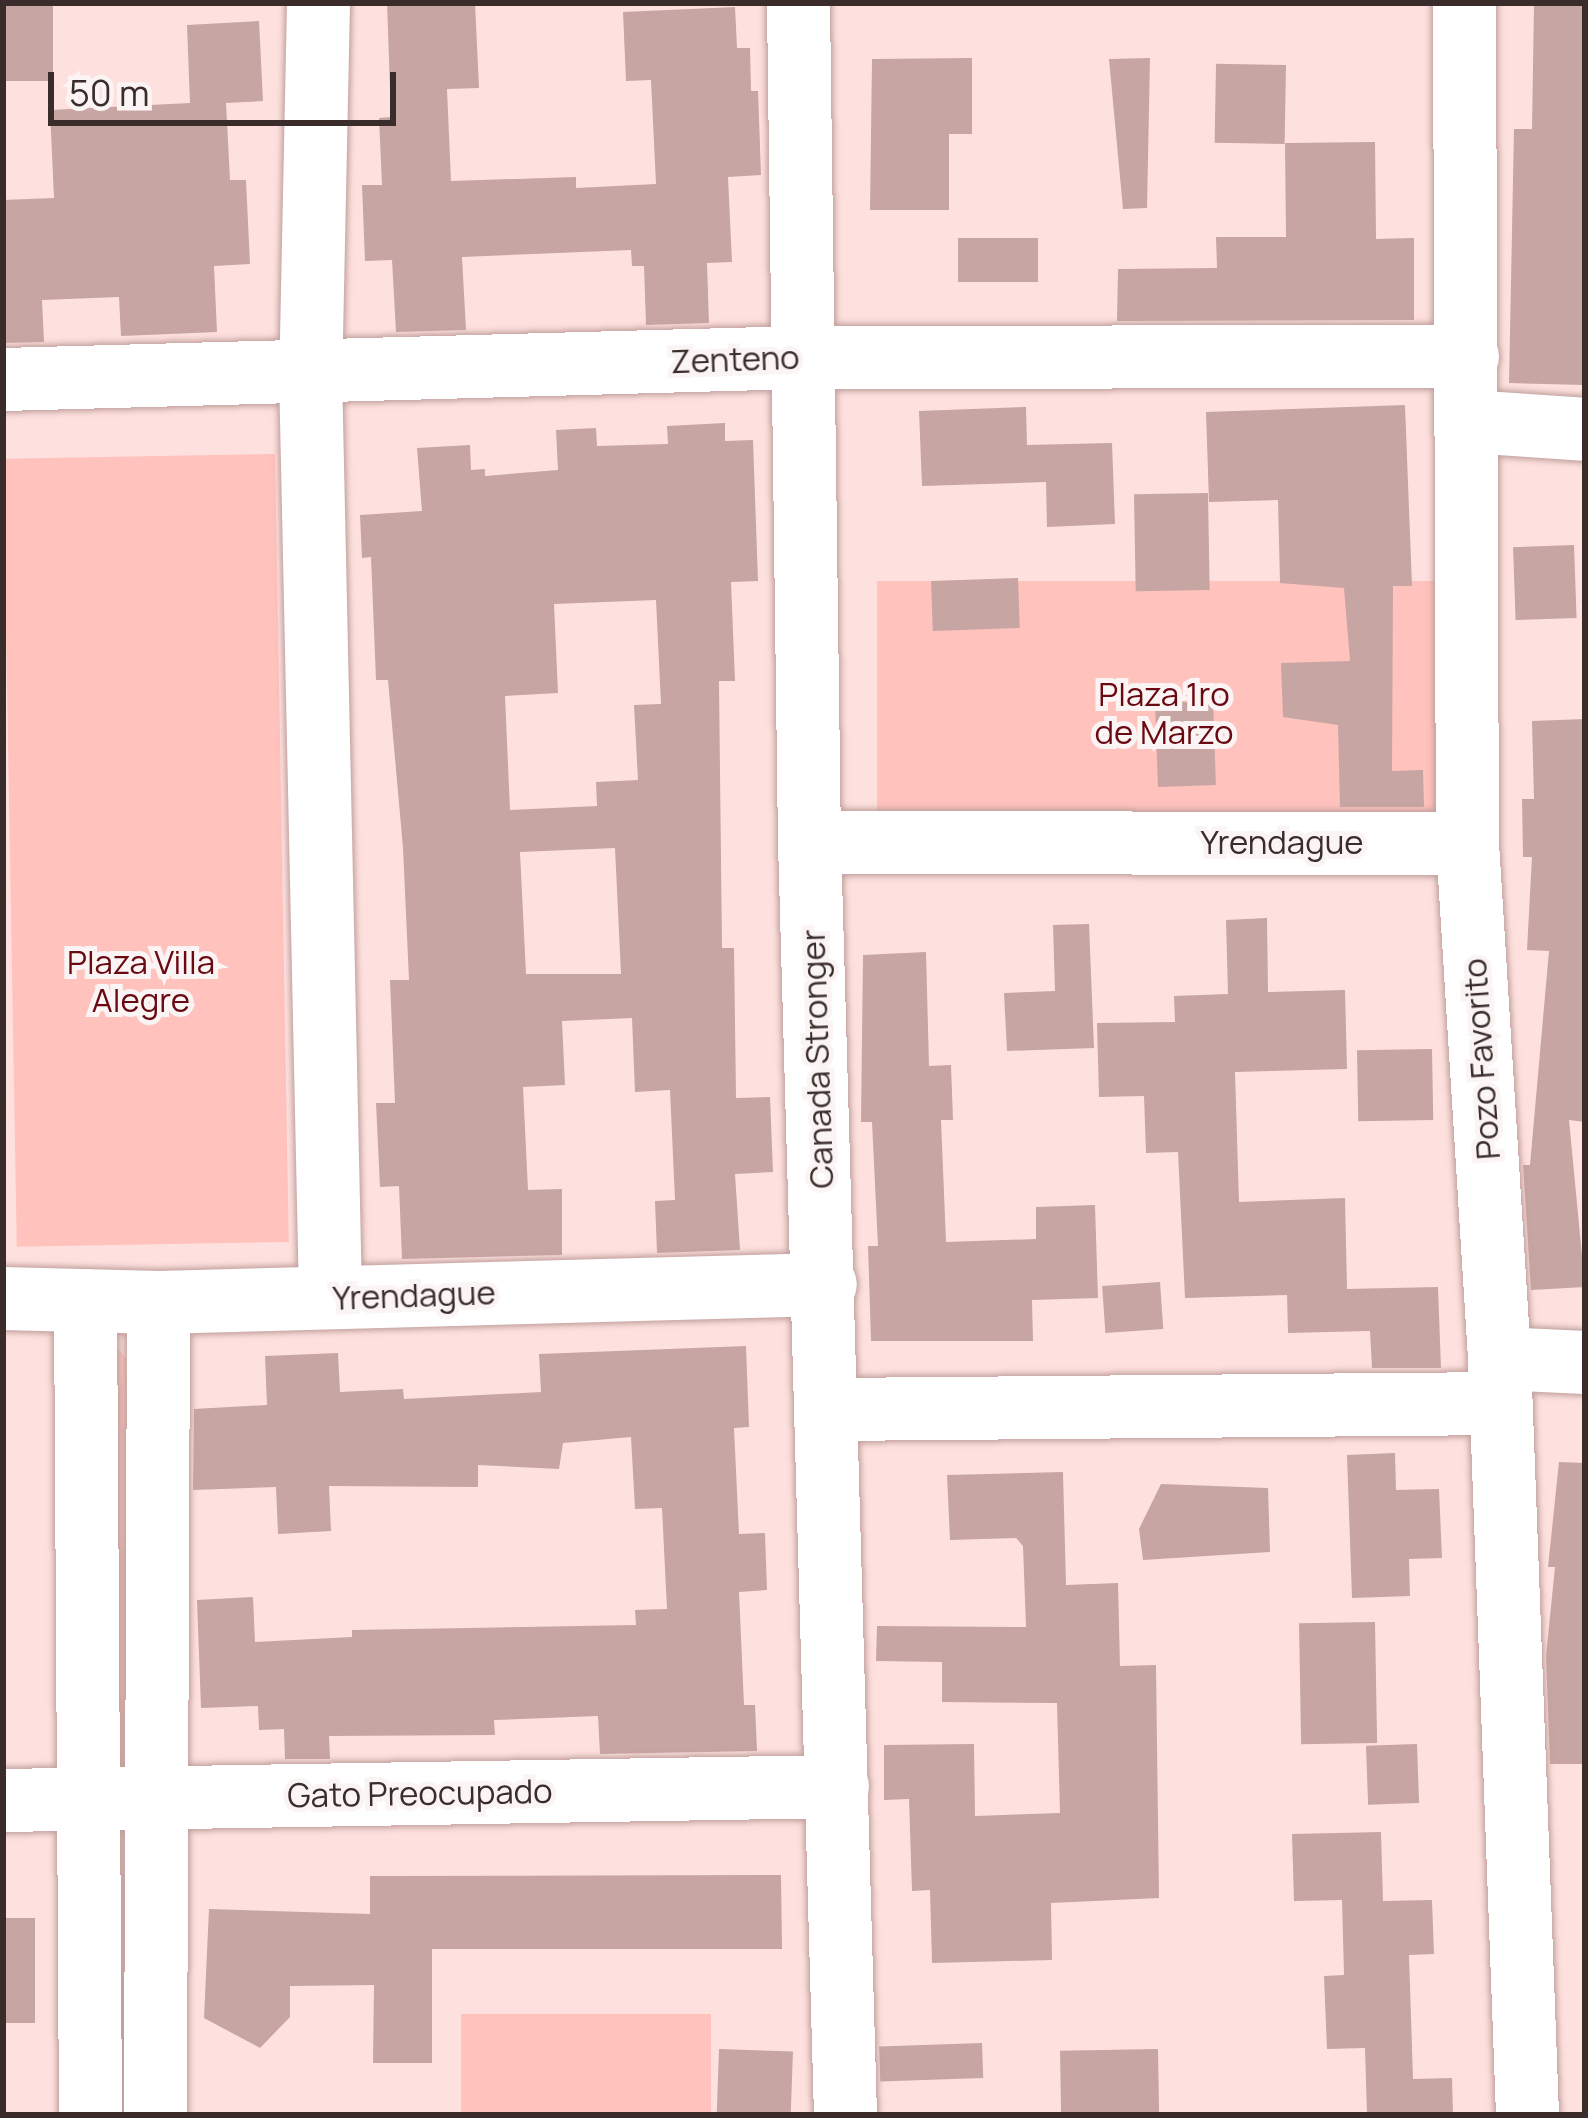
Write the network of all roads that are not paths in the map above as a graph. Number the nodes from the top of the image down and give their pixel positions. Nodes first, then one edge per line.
1 (319, 3) edge
2 (798, 3) edge
3 (1464, 3) edge
4 (1467, 356) junction
5 (799, 357) junction
6 (310, 372) junction
7 (3, 379) edge
8 (1469, 421) junction
9 (1585, 429) edge
10 (809, 842) junction
11 (1467, 842) junction
12 (825, 1284) junction
13 (330, 1297) junction
14 (3, 1298) edge
15 (85, 1300) junction
16 (158, 1302) junction
17 (1585, 1362) edge
18 (1500, 1381) junction
19 (830, 1408) junction
20 (837, 1786) junction
21 (155, 1797) junction
22 (85, 1799) junction
23 (3, 1800) edge
24 (90, 2115) edge
25 (155, 2115) edge
26 (845, 2115) edge
27 (1527, 2115) edge

1 - 6 street
2 - 5 street, Canada Stronger
3 - 4 street, Pozo Favorito
4 - 5 street, Zenteno
4 - 8 street, Pozo Favorito
5 - 6 street, Zenteno
5 - 10 street, Canada Stronger
6 - 7 street, Zenteno
6 - 13 street
8 - 9 street
8 - 11 street, Pozo Favorito
10 - 11 street, Yrendague
10 - 12 street, Canada Stronger
11 - 18 street, Pozo Favorito
12 - 13 street, Yrendague
12 - 19 street, Canada Stronger
13 - 16 street, Yrendague
14 - 15 street, Yrendague
15 - 16 street, Yrendague
15 - 22 street
16 - 21 street
17 - 18 street
18 - 19 street
18 - 27 street, Pozo Favorito
19 - 20 street, Canada Stronger
20 - 21 street, Gato Preocupado
20 - 26 street, Canada Stronger
21 - 22 street, Gato Preocupado
21 - 25 street
22 - 23 street, Gato Preocupado
22 - 24 street

